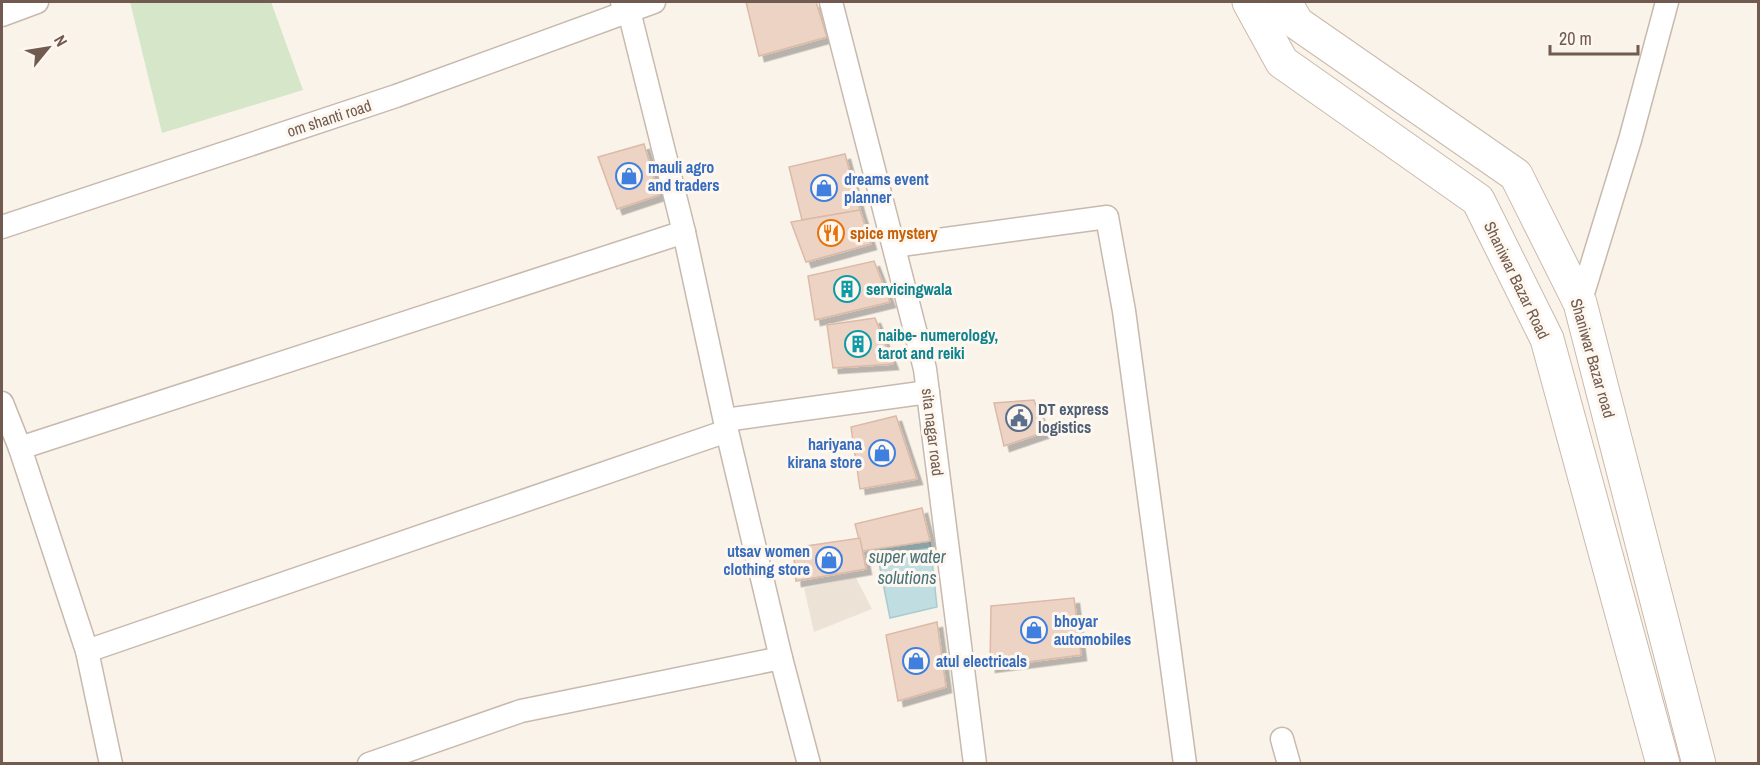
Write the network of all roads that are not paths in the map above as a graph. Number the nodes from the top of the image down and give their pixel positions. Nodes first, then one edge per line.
1 (37, 2) edge
2 (654, 2) edge
3 (831, 2) edge
4 (1249, 2) edge
5 (1286, 2) edge
6 (1667, 2) edge
7 (626, 6) edge
8 (2, 15) edge
9 (2, 227) edge
10 (684, 232) junction
11 (894, 246) junction
12 (1580, 303) junction
13 (928, 392) junction
14 (2, 403) edge
15 (726, 425) junction
16 (20, 448) junction
17 (87, 651) junction
18 (781, 658) junction
19 (1282, 739) dead end
20 (111, 764) edge
21 (369, 764) edge
22 (809, 764) edge
23 (975, 764) edge
24 (1185, 764) edge
25 (1289, 764) edge
26 (1664, 764) edge
27 (1699, 764) edge

1 - 8 street
2 - 7 street, om shanti road
3 - 11 street, sita nagar road
4 - 26 main road, Shaniwar Bazar Road
5 - 12 main road, Shaniwar Bazar road
6 - 12 street
7 - 9 street, om shanti road
7 - 10 street
10 - 15 street
10 - 16 street
11 - 13 street, sita nagar road
11 - 24 street
12 - 27 main road, Shaniwar Bazar road
13 - 15 street
13 - 23 street, sita nagar road
14 - 16 street
15 - 17 street
15 - 18 street
16 - 17 street
17 - 20 street
18 - 21 street
18 - 22 street
19 - 25 street

